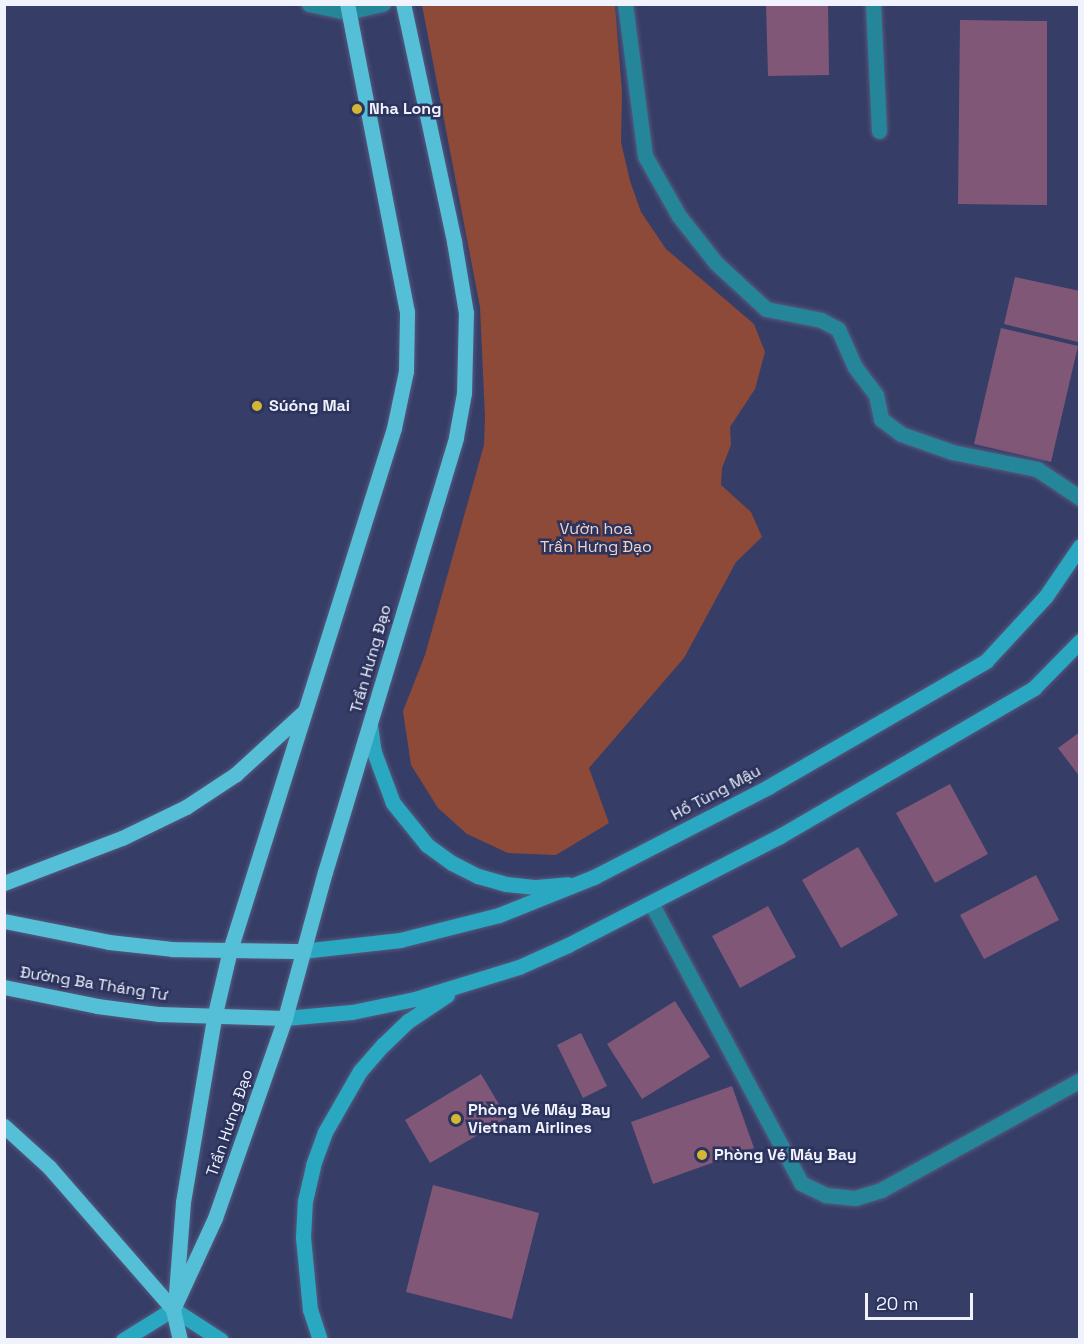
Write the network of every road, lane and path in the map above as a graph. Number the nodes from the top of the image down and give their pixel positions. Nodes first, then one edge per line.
1 (309, 4) edge
2 (383, 4) edge
3 (403, 4) edge
4 (625, 4) edge
5 (873, 4) edge
6 (347, 8) edge
7 (879, 131) dead end
8 (1080, 498) edge
9 (1080, 546) edge
10 (1080, 641) edge
11 (306, 710) junction
12 (370, 725) junction
13 (594, 877) junction
14 (4, 883) edge
15 (651, 903) junction
16 (4, 921) edge
17 (230, 950) junction
18 (302, 951) junction
19 (467, 985) junction
20 (4, 987) edge
21 (214, 1018) junction
22 (285, 1018) junction
23 (1080, 1080) edge
24 (4, 1126) edge
25 (174, 1307) junction
26 (123, 1340) edge
27 (180, 1340) edge
28 (221, 1340) edge
29 (320, 1340) edge

1 - 6 street
2 - 6 street
3 - 12 main road, Trần Hưng Đạo
4 - 8 street
5 - 7 street
6 - 11 main road, Trần Hưng Đạo
9 - 13 main road, Hồ Tùng Mậu
10 - 15 main road
11 - 14 main road
11 - 17 main road, Trần Hưng Đạo
12 - 13 main road
12 - 18 main road, Trần Hưng Đạo
13 - 18 main road, Hồ Tùng Mậu
15 - 19 main road
15 - 23 street
16 - 17 main road
17 - 18 main road
17 - 21 main road, Trần Hưng Đạo
18 - 22 main road, Trần Hưng Đạo
19 - 22 main road
19 - 29 main road
20 - 21 main road, Đường Ba Tháng Tư
21 - 22 main road, Đường Ba Tháng Tư
21 - 25 main road, Trần Hưng Đạo
22 - 25 main road, Trần Hưng Đạo
24 - 25 main road
25 - 26 main road
25 - 27 main road, Trần Hưng Đạo
25 - 28 main road

